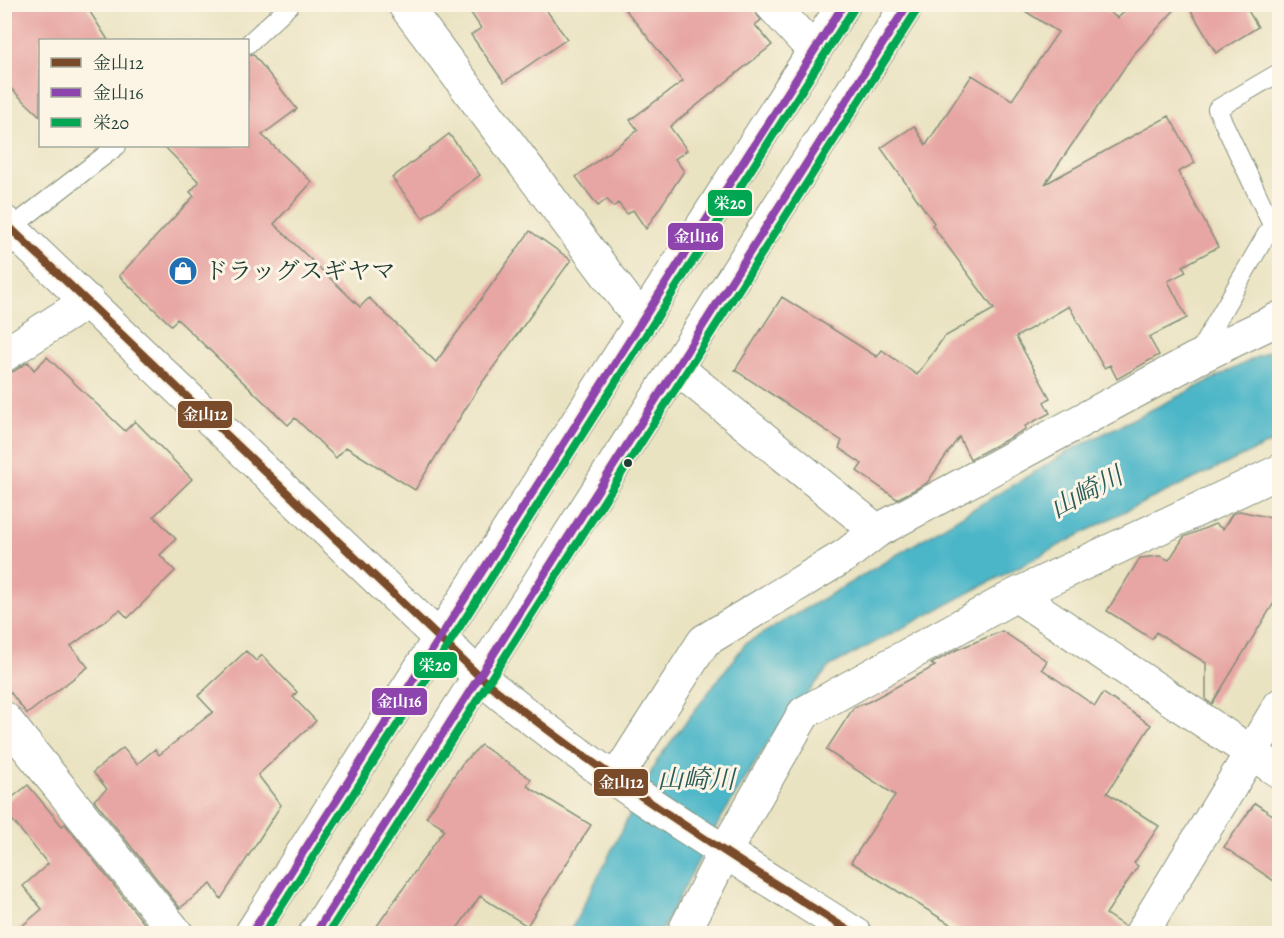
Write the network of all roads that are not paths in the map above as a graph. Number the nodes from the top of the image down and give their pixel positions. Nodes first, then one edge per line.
1 (291, 4) edge
2 (404, 4) edge
3 (771, 4) edge
4 (844, 4) edge
5 (908, 4) edge
6 (249, 43) edge
7 (814, 51) junction
8 (1280, 72) edge
9 (116, 147) edge
10 (1276, 223) edge
11 (8, 225) edge
12 (88, 301) junction
13 (1280, 318) edge
14 (642, 321) junction
15 (4, 355) edge
16 (1195, 359) junction
17 (677, 368) junction
18 (1280, 471) edge
19 (877, 531) junction
20 (1016, 595) junction
21 (440, 637) junction
22 (480, 676) junction
23 (1280, 705) edge
24 (11, 738) edge
25 (1251, 753) junction
26 (1280, 772) edge
27 (627, 788) junction
28 (718, 847) junction
29 (177, 933) edge
30 (251, 933) edge
31 (315, 933) edge
32 (683, 933) edge
33 (855, 933) edge
34 (1141, 933) edge

1 - 6 lane
2 - 14 street
3 - 7 street
4 - 7 street
5 - 17 street
7 - 14 street
8 - 10 lane
9 - 11 lane
10 - 16 lane
11 - 12 street
12 - 15 street
12 - 21 street
13 - 16 street
14 - 21 street
16 - 19 street
17 - 19 street
17 - 22 street
18 - 20 street
19 - 27 street
20 - 25 street
20 - 28 street
21 - 22 street
21 - 30 street
22 - 27 street
22 - 31 street
23 - 25 street
24 - 29 street
25 - 26 street
25 - 34 street
27 - 28 street
28 - 32 street
28 - 33 street

